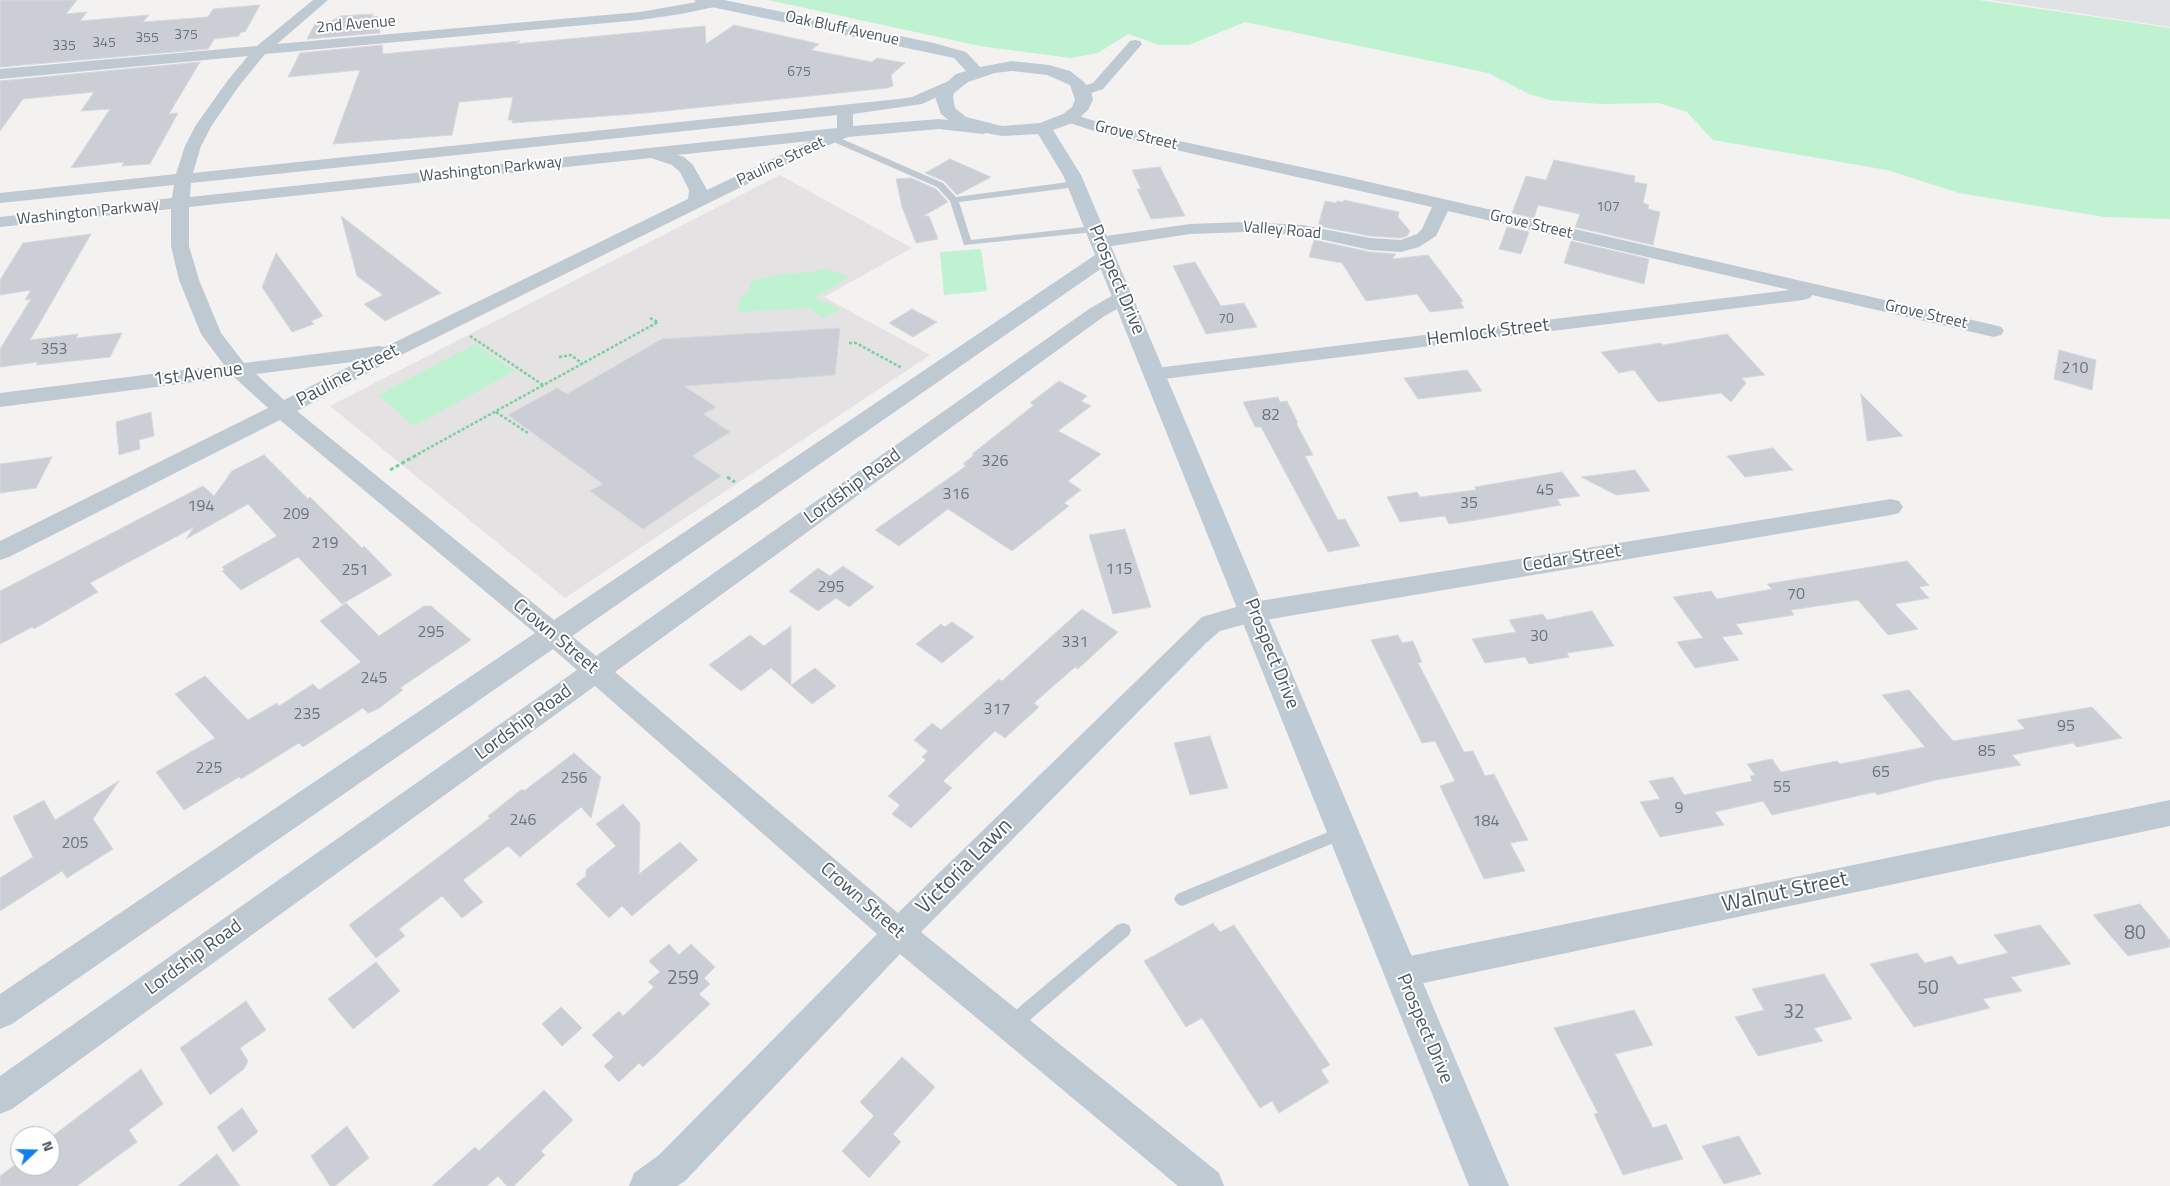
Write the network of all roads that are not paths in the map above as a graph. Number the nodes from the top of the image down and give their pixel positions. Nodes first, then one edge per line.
1 (321, 0) edge
2 (708, 1) edge
3 (1135, 44) dead end
4 (260, 51) junction
5 (976, 72) junction
6 (0, 74) edge
7 (951, 85) junction
8 (1082, 91) junction
9 (845, 110) junction
10 (1068, 118) junction
11 (1042, 128) junction
12 (983, 129) junction
13 (833, 135) junction
14 (651, 153) junction
15 (1076, 184) junction
16 (181, 191) junction
17 (0, 198) edge
18 (954, 200) junction
19 (697, 202) junction
20 (1442, 204) junction
21 (0, 222) edge
22 (1100, 242) junction
23 (1821, 292) junction
24 (1122, 298) junction
25 (1994, 331) dead end
26 (396, 350) junction
27 (238, 369) junction
28 (1155, 374) junction
29 (0, 400) edge
30 (282, 410) junction
31 (1891, 507) dead end
32 (0, 551) edge
33 (1253, 612) junction
34 (554, 636) junction
35 (596, 672) junction
36 (2170, 813) edge
37 (1343, 832) junction
38 (1182, 898) dead end
39 (1124, 930) dead end
40 (899, 933) junction
41 (1400, 973) junction
42 (0, 1013) edge
43 (1011, 1025) junction
44 (0, 1097) edge
45 (659, 1180) edge
46 (1206, 1186) edge
47 (1489, 1186) edge

1 - 4 street, Crown Street
2 - 4 street, 2nd Avenue
2 - 5 main road, Oak Bluff Avenue
3 - 8 street
4 - 6 street, 2nd Avenue
4 - 16 street, Crown Street
5 - 7 main road
5 - 8 main road
7 - 9 street, Washington Parkway
7 - 12 main road
8 - 10 main road
9 - 13 street, Pauline Street
9 - 16 street, Washington Parkway
10 - 11 main road
10 - 20 street, Grove Street
11 - 12 main road
11 - 15 main road, Prospect Drive
12 - 13 street, Washington Parkway
13 - 14 street, Washington Parkway
13 - 18 lane
13 - 19 street, Pauline Street
14 - 16 street, Washington Parkway
14 - 19 street
15 - 18 lane
15 - 22 main road, Prospect Drive
16 - 17 street, Washington Parkway
16 - 21 street, Washington Parkway
16 - 27 street, Crown Street
18 - 22 lane
19 - 26 street, Pauline Street
20 - 22 street, Valley Road
20 - 23 street, Grove Street
22 - 24 main road, Prospect Drive
22 - 34 street
23 - 25 street, Grove Street
23 - 28 street, Hemlock Street
24 - 28 main road, Prospect Drive
24 - 35 street, Lordship Road
26 - 27 street, 1st Avenue
26 - 30 street, Pauline Street
27 - 29 street, 1st Avenue
27 - 30 street, Crown Street
28 - 33 main road, Prospect Drive
30 - 32 street, Pauline Street
30 - 34 street, Crown Street
31 - 33 street, Cedar Street
33 - 37 main road, Prospect Drive
33 - 40 street, Victoria Lawn
34 - 35 street, Crown Street
34 - 42 street
35 - 40 street, Crown Street
35 - 44 street, Lordship Road
36 - 41 street, Walnut Street
37 - 38 lane
37 - 41 main road, Prospect Drive
39 - 43 lane
40 - 43 street, Crown Street
40 - 45 street, Victoria Lawn
41 - 47 main road, Prospect Drive
43 - 46 street, Crown Street

